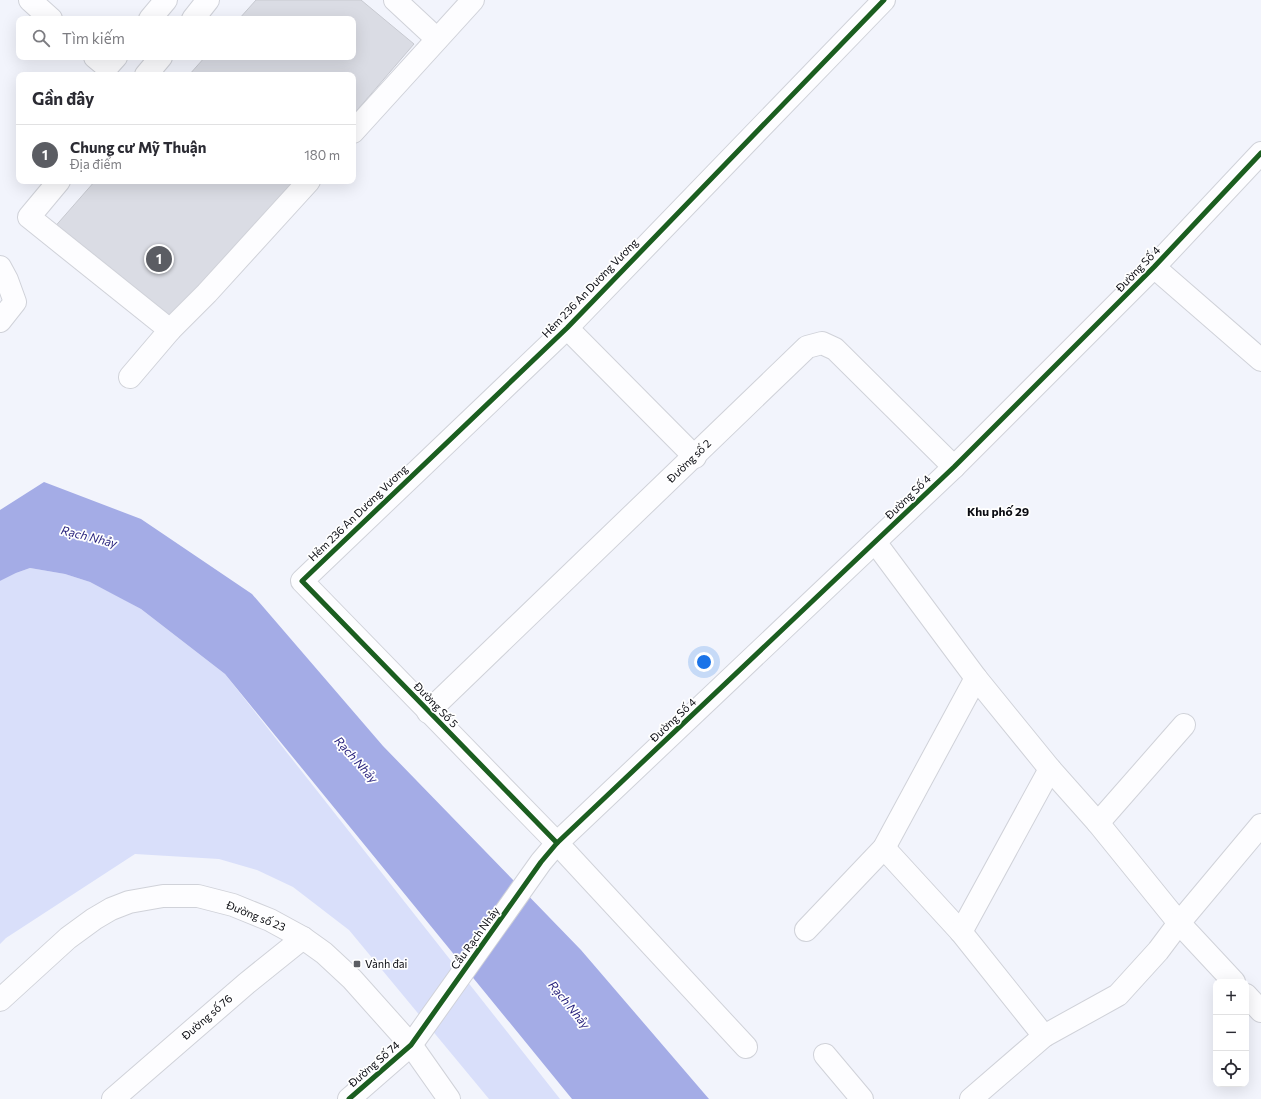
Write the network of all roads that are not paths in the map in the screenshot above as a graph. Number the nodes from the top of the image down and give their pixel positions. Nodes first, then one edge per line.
1 (30, 0) edge
2 (166, 0) edge
3 (208, 0) edge
4 (395, 0) edge
5 (473, 0) edge
6 (884, 0) edge
7 (48, 16) edge
8 (153, 16) edge
9 (195, 16) edge
10 (437, 39) junction
11 (99, 60) edge
12 (113, 60) edge
13 (158, 60) edge
14 (148, 72) edge
15 (356, 129) edge
16 (1261, 154) edge
17 (56, 184) edge
18 (306, 184) edge
19 (0, 267) edge
20 (1154, 267) junction
21 (0, 321) edge
22 (567, 328) junction
23 (170, 330) junction
24 (1261, 360) edge
25 (130, 377) dead end
26 (694, 456) junction
27 (954, 467) junction
28 (875, 542) junction
29 (302, 581) joint
30 (976, 678) junction
31 (428, 712) junction
32 (1184, 725) dead end
33 (1050, 769) junction
34 (1098, 823) junction
35 (1261, 826) edge
36 (557, 843) junction
37 (884, 848) junction
38 (1179, 923) junction
39 (806, 930) dead end
40 (961, 932) junction
41 (303, 938) junction
42 (1231, 979) edge
43 (1249, 998) edge
44 (0, 1000) edge
45 (1261, 1011) edge
46 (1044, 1036) junction
47 (411, 1045) junction
48 (746, 1047) dead end
49 (825, 1055) dead end
50 (113, 1099) edge
51 (349, 1099) edge
52 (449, 1099) edge
53 (862, 1099) edge
54 (971, 1099) edge

1 - 7 street
2 - 8 street
3 - 9 street
4 - 10 street
5 - 10 street
6 - 22 street, Hẻm 236 An Dương Vương
10 - 15 street
11 - 12 street
13 - 14 street
16 - 20 street, Đường Số 4
17 - 23 street
18 - 23 street
19 - 21 street
20 - 24 street
20 - 27 street, Đường Số 4
22 - 26 street
22 - 29 street, Hẻm 236 An Dương Vương
23 - 25 street
26 - 27 street, Đường số 2
26 - 31 street, Đường số 2
27 - 28 street, Đường Số 4
28 - 30 street
28 - 36 street, Đường Số 4
29 - 31 street, Đường Số 5
30 - 33 street
30 - 37 street
31 - 36 street, Đường Số 5
32 - 34 street
33 - 34 street
33 - 40 street
34 - 38 street
35 - 38 street
36 - 47 street, Cầu Rạch Nhảy
36 - 48 street, Đường Số 5
37 - 39 street
37 - 40 street
38 - 42 street
38 - 46 street
40 - 46 street
41 - 44 street, Đường số 23
41 - 47 street, Đường số 23
41 - 50 street, Đường số 76
43 - 45 street
46 - 54 street
47 - 51 street, Đường Số 74
47 - 52 street, Đường số 23
49 - 53 street

